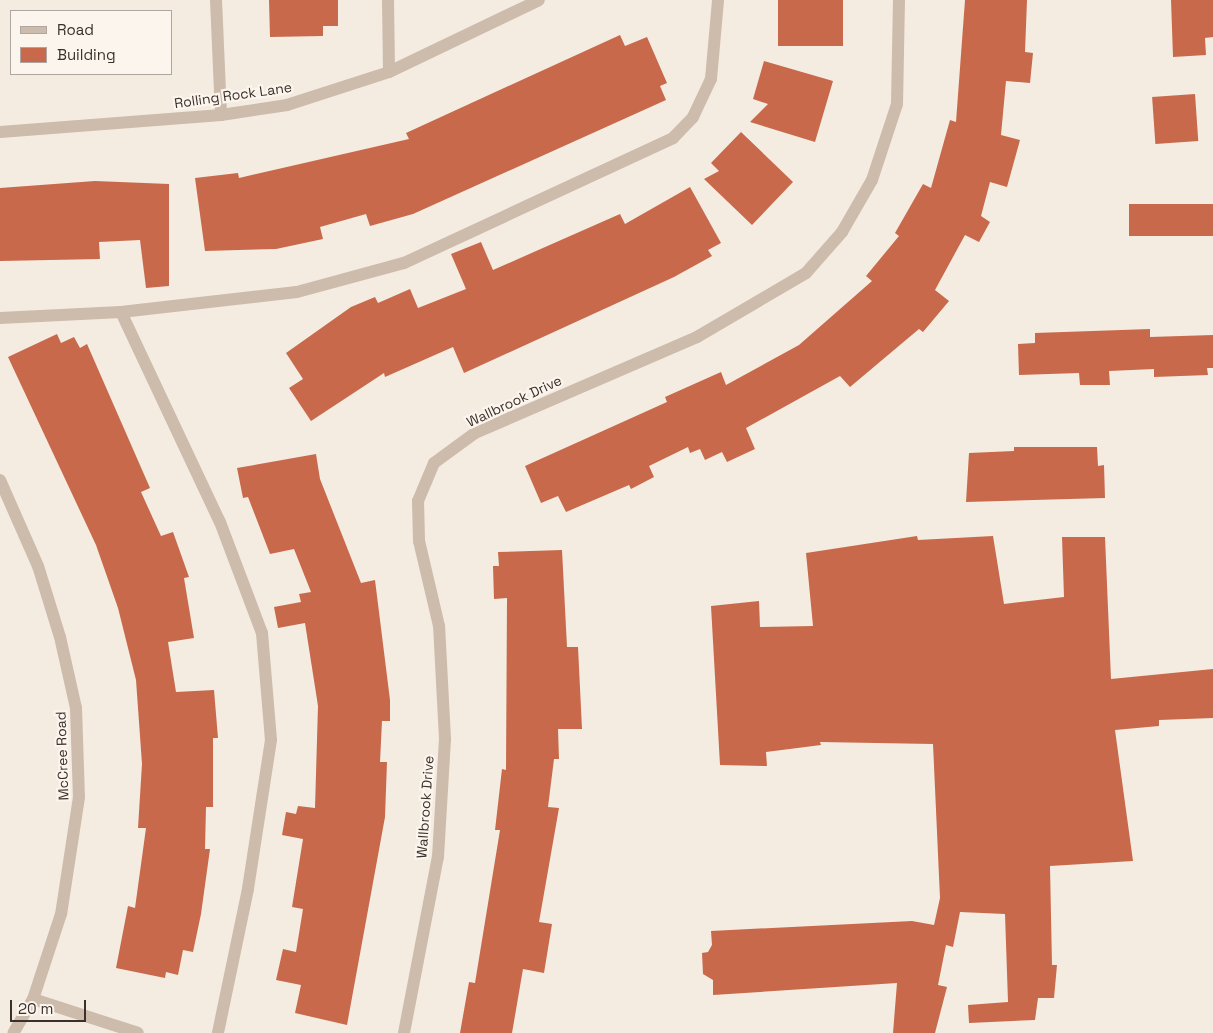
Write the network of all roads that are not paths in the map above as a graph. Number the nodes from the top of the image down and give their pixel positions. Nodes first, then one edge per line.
1 (216, 0) edge
2 (388, 0) edge
3 (539, 0) edge
4 (718, 0) edge
5 (899, 0) edge
6 (389, 72) junction
7 (221, 114) junction
8 (0, 132) edge
9 (121, 312) junction
10 (0, 318) edge
11 (0, 480) edge
12 (33, 999) junction
13 (13, 1033) edge
14 (138, 1033) edge
15 (218, 1033) edge
16 (404, 1033) edge

1 - 7 street
2 - 6 street
3 - 6 street, Rolling Rock Lane
4 - 9 street
5 - 16 street, Wallbrook Drive
6 - 7 street, Rolling Rock Lane
7 - 8 street, Rolling Rock Lane
9 - 10 street
9 - 15 street
11 - 12 street, McCree Road
12 - 13 street, McCree Road
12 - 14 street

